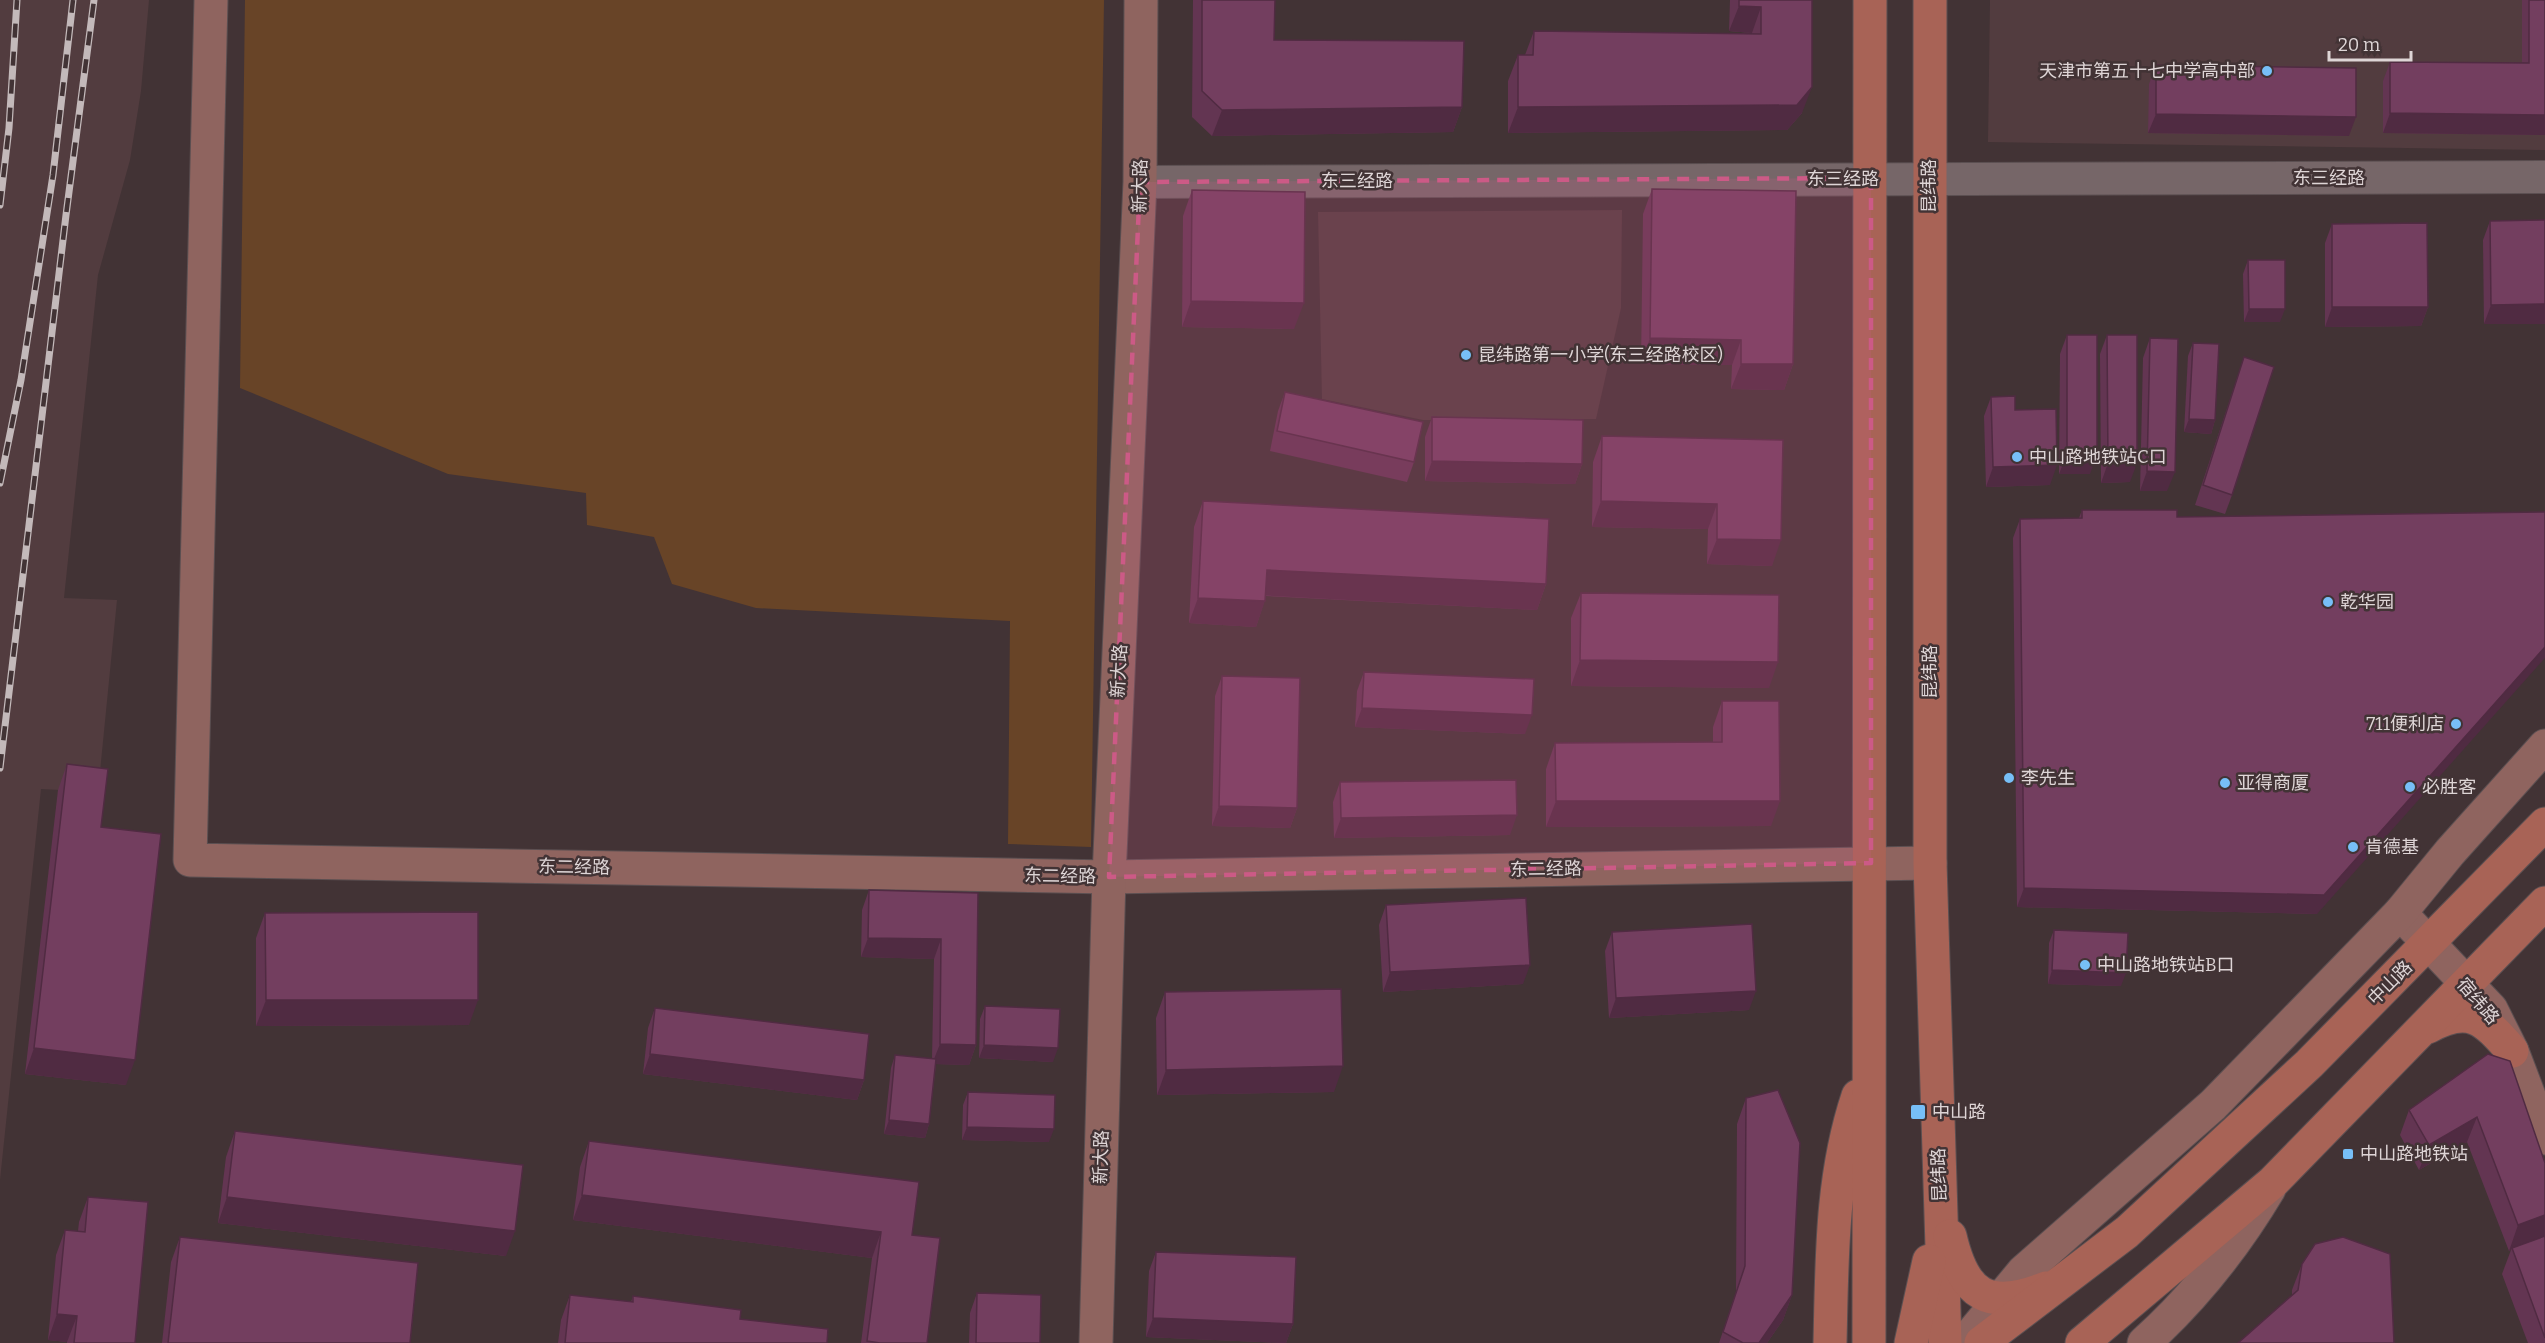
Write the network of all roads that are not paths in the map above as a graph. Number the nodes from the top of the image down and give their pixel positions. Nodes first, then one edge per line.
1 (211, 0) edge
2 (1141, 0) edge
3 (1870, 0) edge
4 (1930, 0) edge
5 (2545, 177) edge
6 (1871, 178) junction
7 (1929, 180) junction
8 (1140, 182) junction
9 (2545, 746) edge
10 (2545, 824) edge
11 (1871, 863) junction
12 (1930, 863) junction
13 (1110, 877) junction
14 (2545, 903) edge
15 (2400, 913) junction
16 (2428, 944) junction
17 (2466, 985) junction
18 (2424, 1029) junction
19 (2512, 1051) junction
20 (1870, 1060) junction
21 (2545, 1138) edge
22 (2273, 1182) junction
23 (1940, 1197) junction
24 (2083, 1267) junction
25 (1999, 1300) junction
26 (1096, 1343) edge
27 (1830, 1343) edge
28 (1869, 1343) edge
29 (1911, 1343) edge
30 (1945, 1343) edge
31 (1964, 1343) edge
32 (1981, 1343) edge
33 (2012, 1343) edge
34 (2082, 1343) edge
35 (2144, 1343) edge

1 - 13 street, 东二经路
2 - 8 street, 新大路
3 - 6 main road
4 - 7 main road, 昆纬路
5 - 7 street, 东三经路
6 - 7 street, 东三经路
6 - 8 street, 东三经路
6 - 11 main road
7 - 12 main road, 昆纬路
8 - 13 street, 新大路
9 - 15 street
10 - 16 main road, 中山路
11 - 12 street, 东二经路
11 - 13 street, 东二经路
11 - 20 main road
12 - 23 main road, 昆纬路
13 - 26 street, 新大路
14 - 17 main road
15 - 16 street, 宿纬路
15 - 25 street
16 - 17 street, 宿纬路
16 - 24 main road, 中山路
17 - 18 main road
17 - 19 street, 宿纬路
18 - 19 main road
18 - 22 main road
19 - 21 street, 宿纬路
20 - 27 main road
20 - 28 main road
22 - 34 main road
22 - 35 street
23 - 25 main road
23 - 29 main road
23 - 30 main road, 昆纬路
24 - 25 main road
24 - 32 main road, 中山路
24 - 33 main road
25 - 31 street

